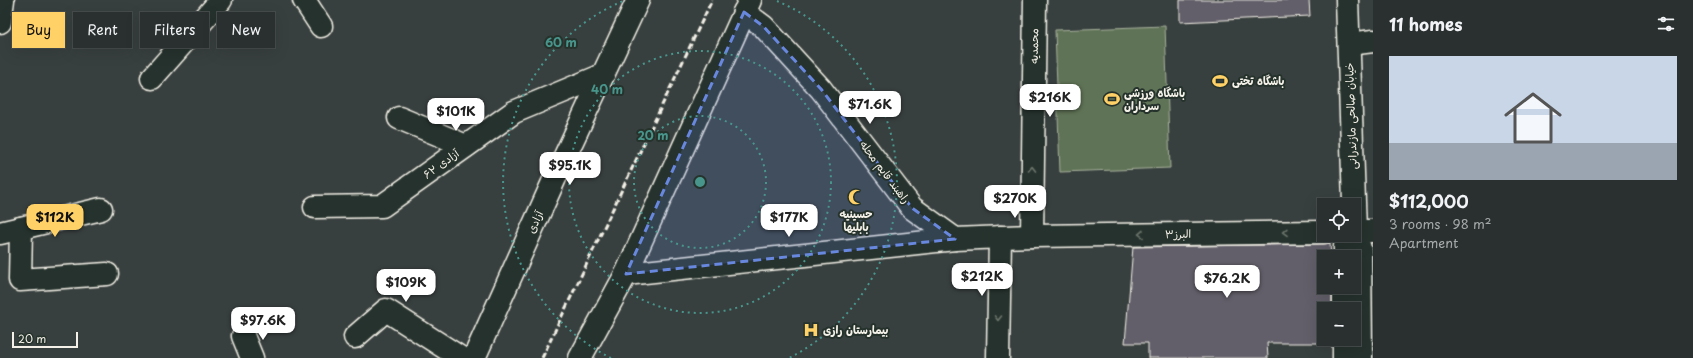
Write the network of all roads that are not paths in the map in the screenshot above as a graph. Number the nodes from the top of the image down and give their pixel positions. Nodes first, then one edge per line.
1 (3, 0) edge
2 (221, 0) edge
3 (304, 0) edge
4 (638, 0) edge
5 (1035, 0) edge
6 (1347, 0) edge
7 (747, 6) edge
8 (0, 22) edge
9 (321, 26) dead end
10 (1373, 41) edge
11 (1349, 44) junction
12 (603, 75) junction
13 (152, 78) dead end
14 (399, 118) dead end
15 (466, 146) junction
16 (1356, 198) edge
17 (315, 207) dead end
18 (101, 209) dead end
19 (10, 231) edge
20 (1317, 232) edge
21 (1032, 236) junction
22 (1000, 237) junction
23 (955, 239) junction
24 (1359, 242) edge
25 (107, 274) dead end
26 (626, 274) junction
27 (243, 336) dead end
28 (355, 337) dead end
29 (1344, 346) edge
30 (252, 358) edge
31 (461, 358) edge
32 (474, 358) edge
33 (580, 358) edge
34 (998, 358) edge
35 (1344, 358) edge
36 (1361, 358) edge

1 - 8 street
2 - 13 street
3 - 9 street
4 - 12 street, آزادی
21 -> 5 street, محمدیه
6 - 11 street, خیابان صالحی مازندرانی
7 - 23 street, راهبند قایم محله
7 - 26 street
10 - 11 street
11 - 16 street, خیابان صالحی مازندرانی
12 - 15 street, آزادی ۶۲
12 - 32 street, آزادی
14 - 15 street
15 - 17 street, آزادی ۶۲
18 - 19 street
19 - 25 street
20 -> 21 street, البرز۳
21 - 22 street, البرز۳
22 - 23 street
22 -> 34 street
23 - 26 street
24 - 36 street, خیابان صالحی مازندرانی
26 - 33 street
27 - 30 street
28 - 31 street
29 - 35 street

